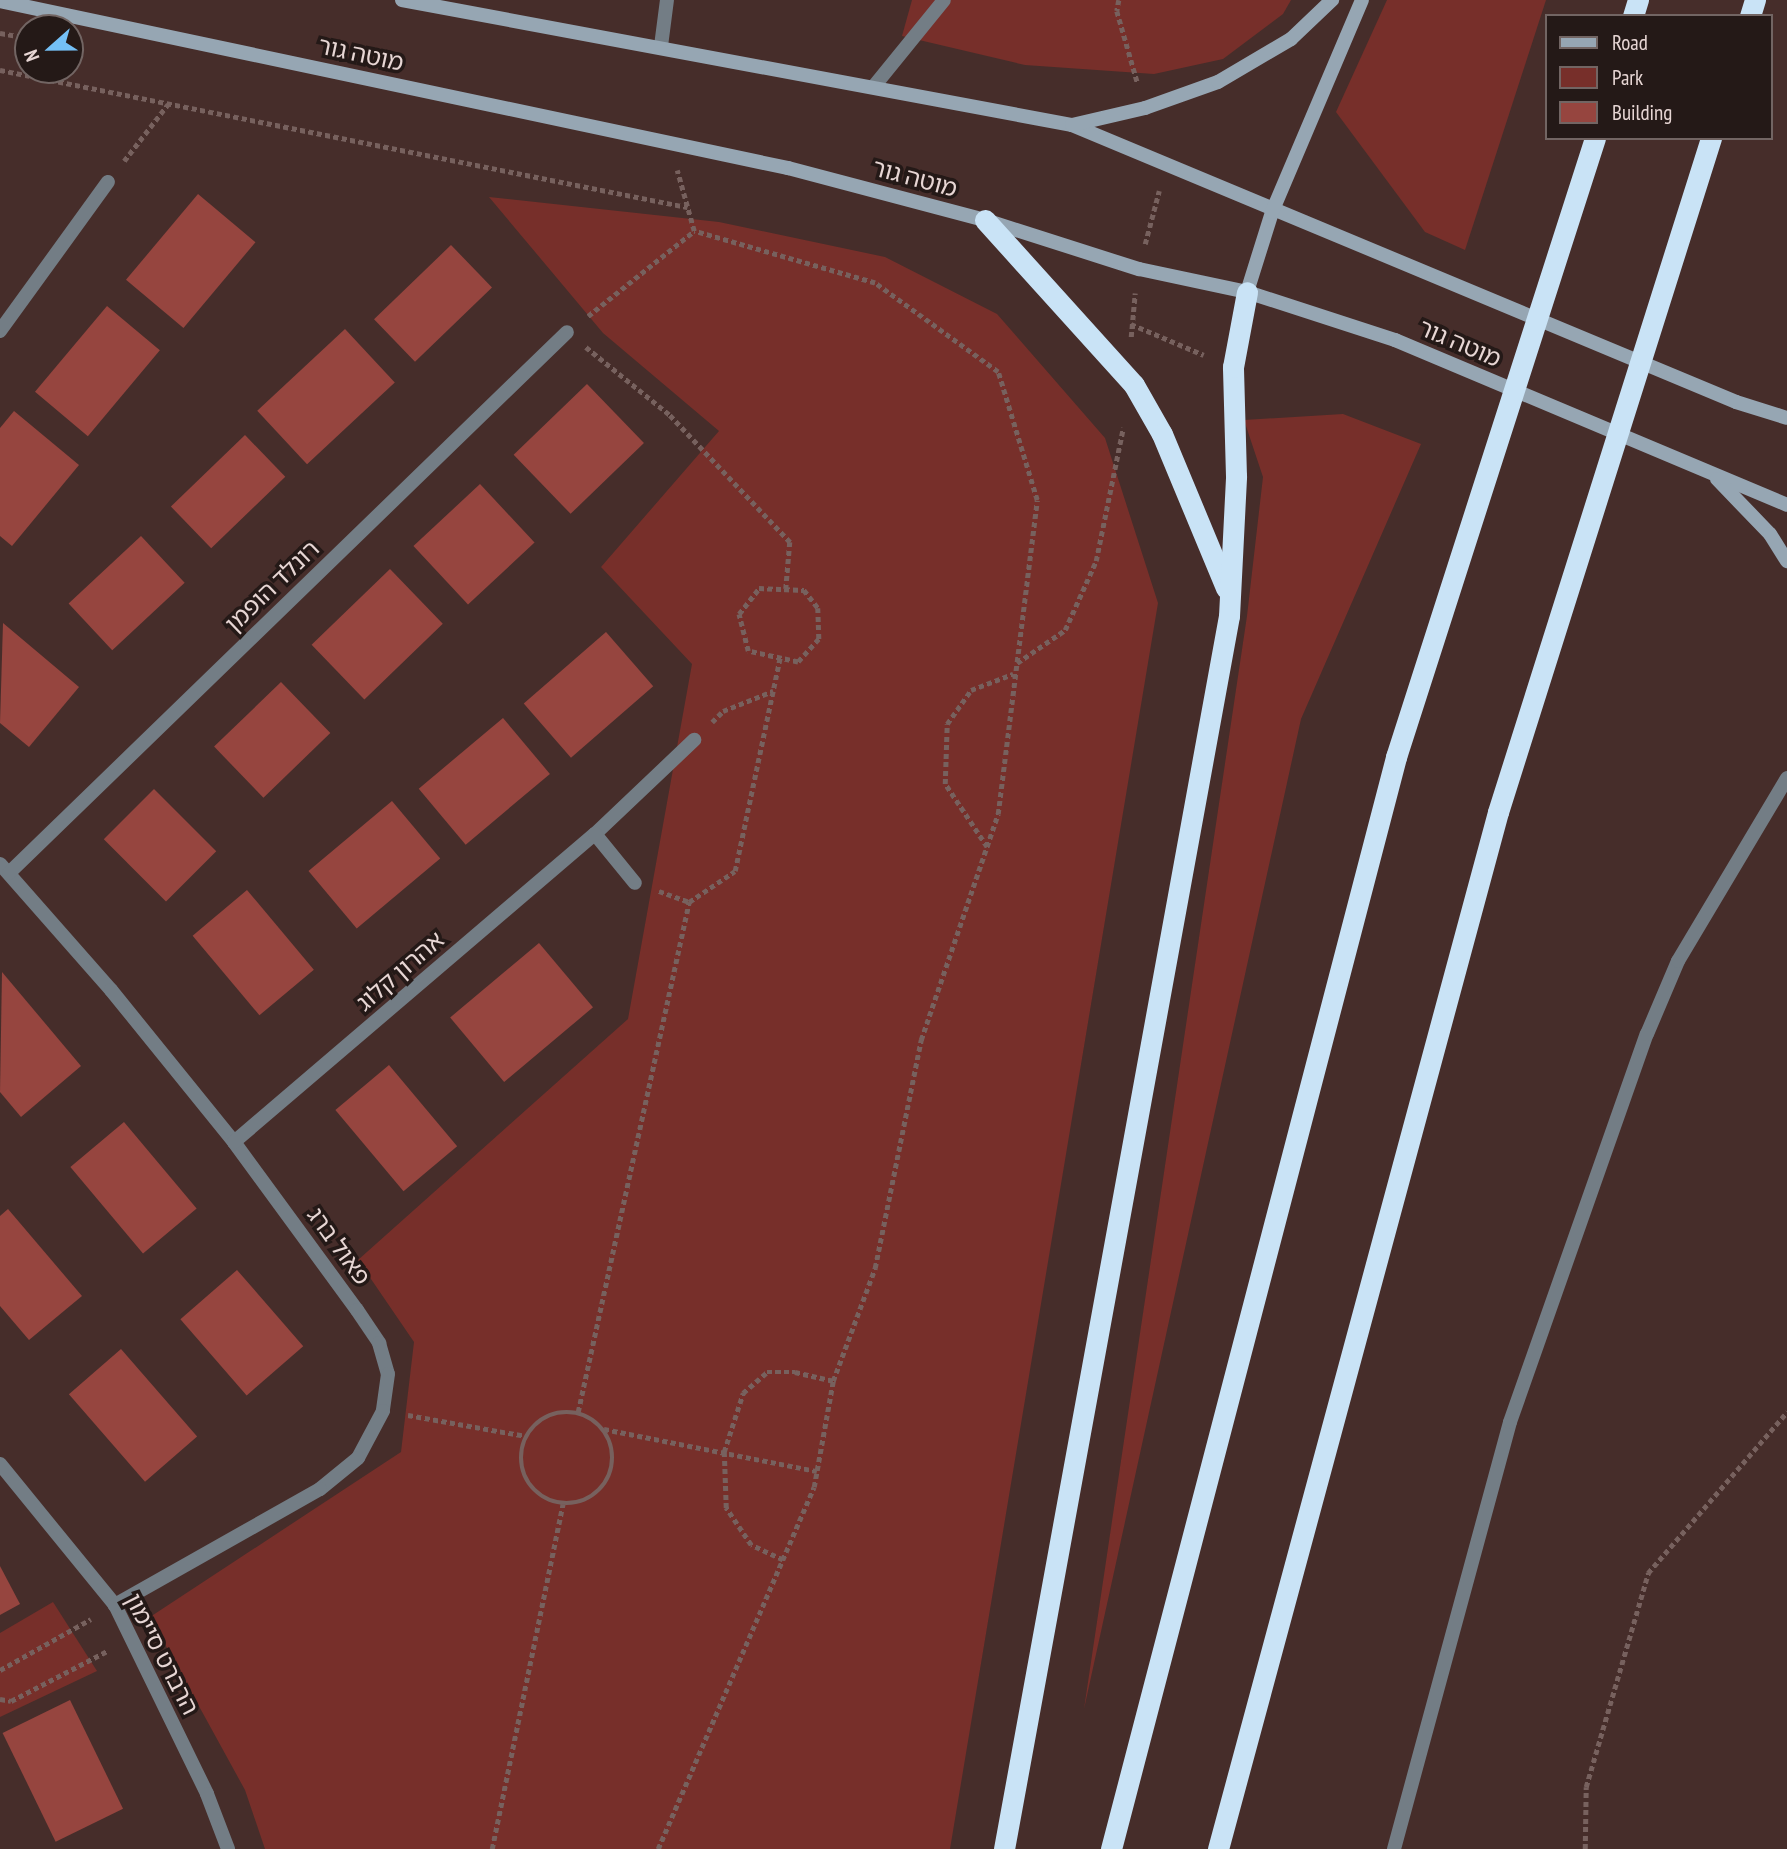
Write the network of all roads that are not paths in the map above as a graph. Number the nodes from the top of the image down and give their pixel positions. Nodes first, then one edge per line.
1 (402, 0) edge
2 (667, 0) edge
3 (944, 0) edge
4 (1332, 0) edge
5 (1363, 0) edge
6 (0, 1) edge
7 (661, 46) junction
8 (875, 85) junction
9 (1072, 125) junction
10 (1594, 140) edge
11 (1710, 140) edge
12 (108, 182) road end
13 (1272, 212) junction
14 (985, 220) junction
15 (1247, 292) junction
16 (0, 331) edge
17 (567, 332) road end
18 (1787, 418) edge
19 (1711, 473) junction
20 (1787, 505) edge
21 (1787, 561) edge
22 (1227, 592) junction
23 (694, 740) road end
24 (1787, 778) edge
25 (595, 834) junction
26 (5, 868) edge
27 (635, 883) dead end
28 (234, 1142) junction
29 (0, 1464) edge
30 (115, 1605) junction
31 (228, 1849) edge
32 (1004, 1849) edge
33 (1111, 1849) edge
34 (1218, 1849) edge
35 (1394, 1849) edge

1 - 7 main road
2 - 7 street
3 - 8 street
4 - 9 main road
5 - 13 main road
6 - 14 main road, מוטה גור
7 - 8 main road
8 - 9 main road
9 - 13 main road
10 - 33 highway
11 - 34 highway
12 - 16 street
13 - 15 main road
13 - 18 main road
14 - 15 main road, מוטה גור
14 - 22 highway
15 - 19 main road, מוטה גור
15 - 22 highway
17 - 26 street, רונלד הופמן
19 - 20 main road, מוטה גור
19 - 21 main road
22 - 32 highway
23 - 25 street, אהרון קלוג
24 - 35 street
25 - 27 street
25 - 28 street, אהרון קלוג
26 - 28 street, פאול ברג
28 - 30 street, פאול ברג
29 - 30 street, הרברט סיימון
30 - 31 street, הרברט סיימון

